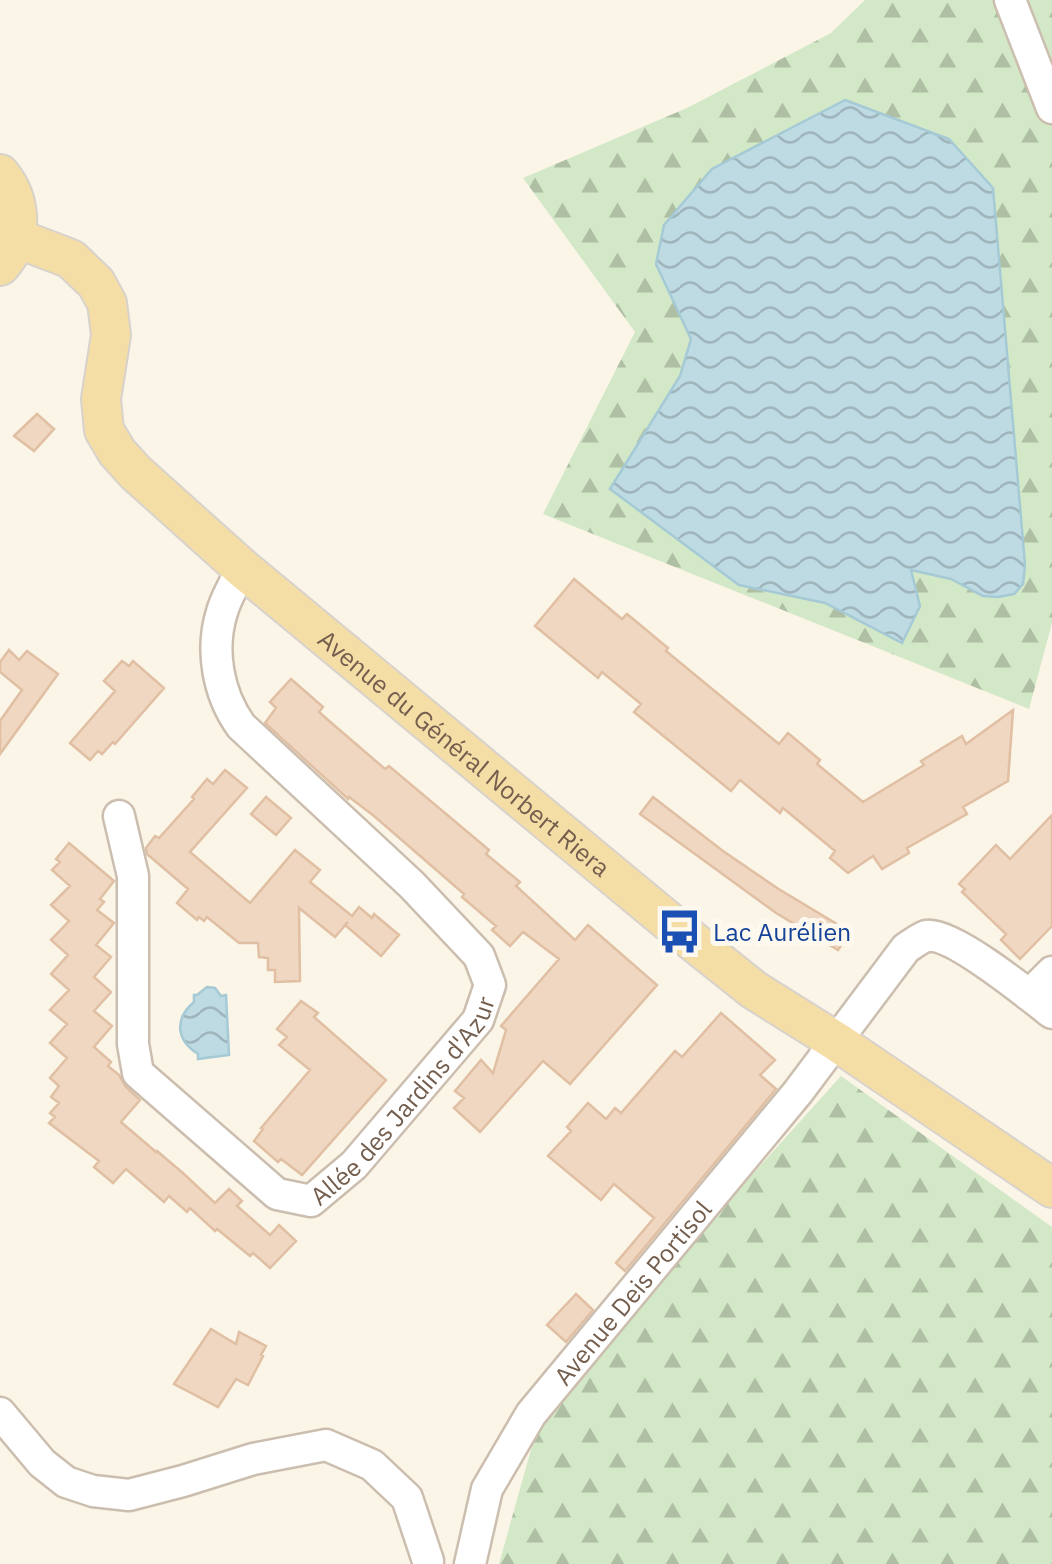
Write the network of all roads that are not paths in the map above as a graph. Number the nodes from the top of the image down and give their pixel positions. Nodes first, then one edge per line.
1 (1010, 0) edge
2 (1052, 108) edge
3 (0, 174) edge
4 (8, 252) edge
5 (242, 568) junction
6 (119, 816) dead end
7 (1052, 972) edge
8 (1040, 1004) edge
9 (837, 1042) junction
10 (1052, 1188) edge
11 (0, 1414) edge
12 (428, 1561) dead end
13 (470, 1564) edge

1 - 2 street
3 - 4 main road
4 - 5 main road, Avenue du Général Norbert Riera
5 - 6 street, Allée des Jardins d'Azur
5 - 9 main road, Avenue du Général Norbert Riera
7 - 8 street
8 - 9 street, Avenue Deis Portisol
9 - 10 main road, Avenue du Général Norbert Riera
9 - 13 street, Avenue Deis Portisol
11 - 12 street

